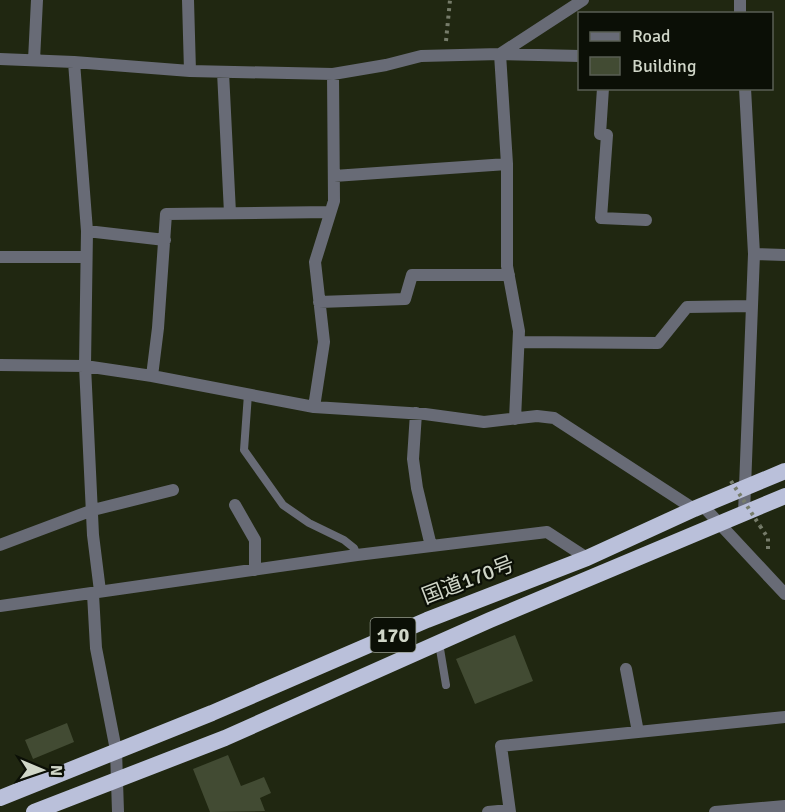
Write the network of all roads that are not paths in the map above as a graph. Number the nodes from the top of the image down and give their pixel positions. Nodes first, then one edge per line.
1 (37, 0) edge
2 (188, 0) edge
3 (583, 0) edge
4 (500, 54) junction
5 (578, 56) edge
6 (0, 59) edge
7 (34, 60) junction
8 (74, 62) junction
9 (190, 71) junction
10 (224, 72) junction
11 (333, 74) junction
12 (603, 90) edge
13 (745, 90) edge
14 (507, 164) junction
15 (334, 176) junction
16 (330, 212) junction
17 (230, 213) junction
18 (646, 220) dead end
19 (87, 231) junction
20 (165, 240) junction
21 (754, 254) junction
22 (785, 255) edge
23 (0, 257) edge
24 (86, 257) junction
25 (509, 275) junction
26 (319, 302) junction
27 (752, 306) junction
28 (519, 342) junction
29 (0, 365) edge
30 (85, 366) junction
31 (152, 376) junction
32 (248, 394) junction
33 (314, 407) junction
34 (416, 413) junction
35 (515, 419) junction
36 (785, 471) edge
37 (738, 484) junction
38 (173, 490) dead end
39 (785, 496) edge
40 (235, 505) dead end
41 (698, 507) junction
42 (93, 510) junction
43 (744, 513) junction
44 (719, 523) junction
45 (0, 545) edge
46 (431, 546) junction
47 (357, 555) junction
48 (587, 558) junction
49 (255, 570) junction
50 (96, 593) junction
51 (785, 594) edge
52 (0, 606) edge
53 (439, 643) junction
54 (626, 669) dead end
55 (446, 685) dead end
56 (785, 717) edge
57 (638, 732) junction
58 (116, 750) junction
59 (117, 780) junction
60 (0, 798) edge
61 (785, 806) edge
62 (769, 810) edge
63 (509, 811) edge
64 (34, 812) edge
65 (118, 812) edge
66 (488, 812) edge
67 (715, 812) edge

1 - 7 street
2 - 9 street
3 - 4 street
4 - 5 street
4 - 11 street
4 - 14 street
6 - 7 street
7 - 8 street
8 - 9 street
8 - 19 street
9 - 10 street
10 - 11 street
10 - 17 street
11 - 15 street
12 - 18 street
13 - 21 street
14 - 15 street
14 - 25 street
15 - 16 street
16 - 17 street
16 - 26 street
17 - 20 street
19 - 20 street
19 - 24 street
20 - 31 street
21 - 22 street
21 - 27 street
23 - 24 street
24 - 30 street
25 - 26 street
25 - 28 street
26 - 33 street
27 - 28 street
27 - 37 street
28 - 35 street
29 - 30 street
30 - 31 street
30 - 42 street
31 - 32 street
32 - 33 street
32 - 47 lane
33 - 34 street
34 - 35 street
34 - 46 street
35 - 41 street
36 - 37 highway, 国道170号 / 170
37 - 41 highway, 国道170号 / 170
37 - 43 street
38 - 42 street
39 - 43 highway, 170
40 - 49 street
41 - 44 street
41 - 48 highway, 国道170号 / 170
42 - 45 street
42 - 50 street
43 - 44 highway, 170
44 - 51 street
44 - 53 highway, 170
46 - 47 street
46 - 48 street
47 - 49 street
48 - 58 highway, 国道170号 / 170
49 - 50 street
50 - 52 street
50 - 58 street
53 - 55 lane
53 - 59 highway, 170
54 - 57 street
56 - 57 street
57 - 63 street
58 - 59 street
58 - 60 highway, 国道170号 / 170
59 - 64 highway, 170
59 - 65 street
61 - 62 street
62 - 67 street
63 - 66 street

